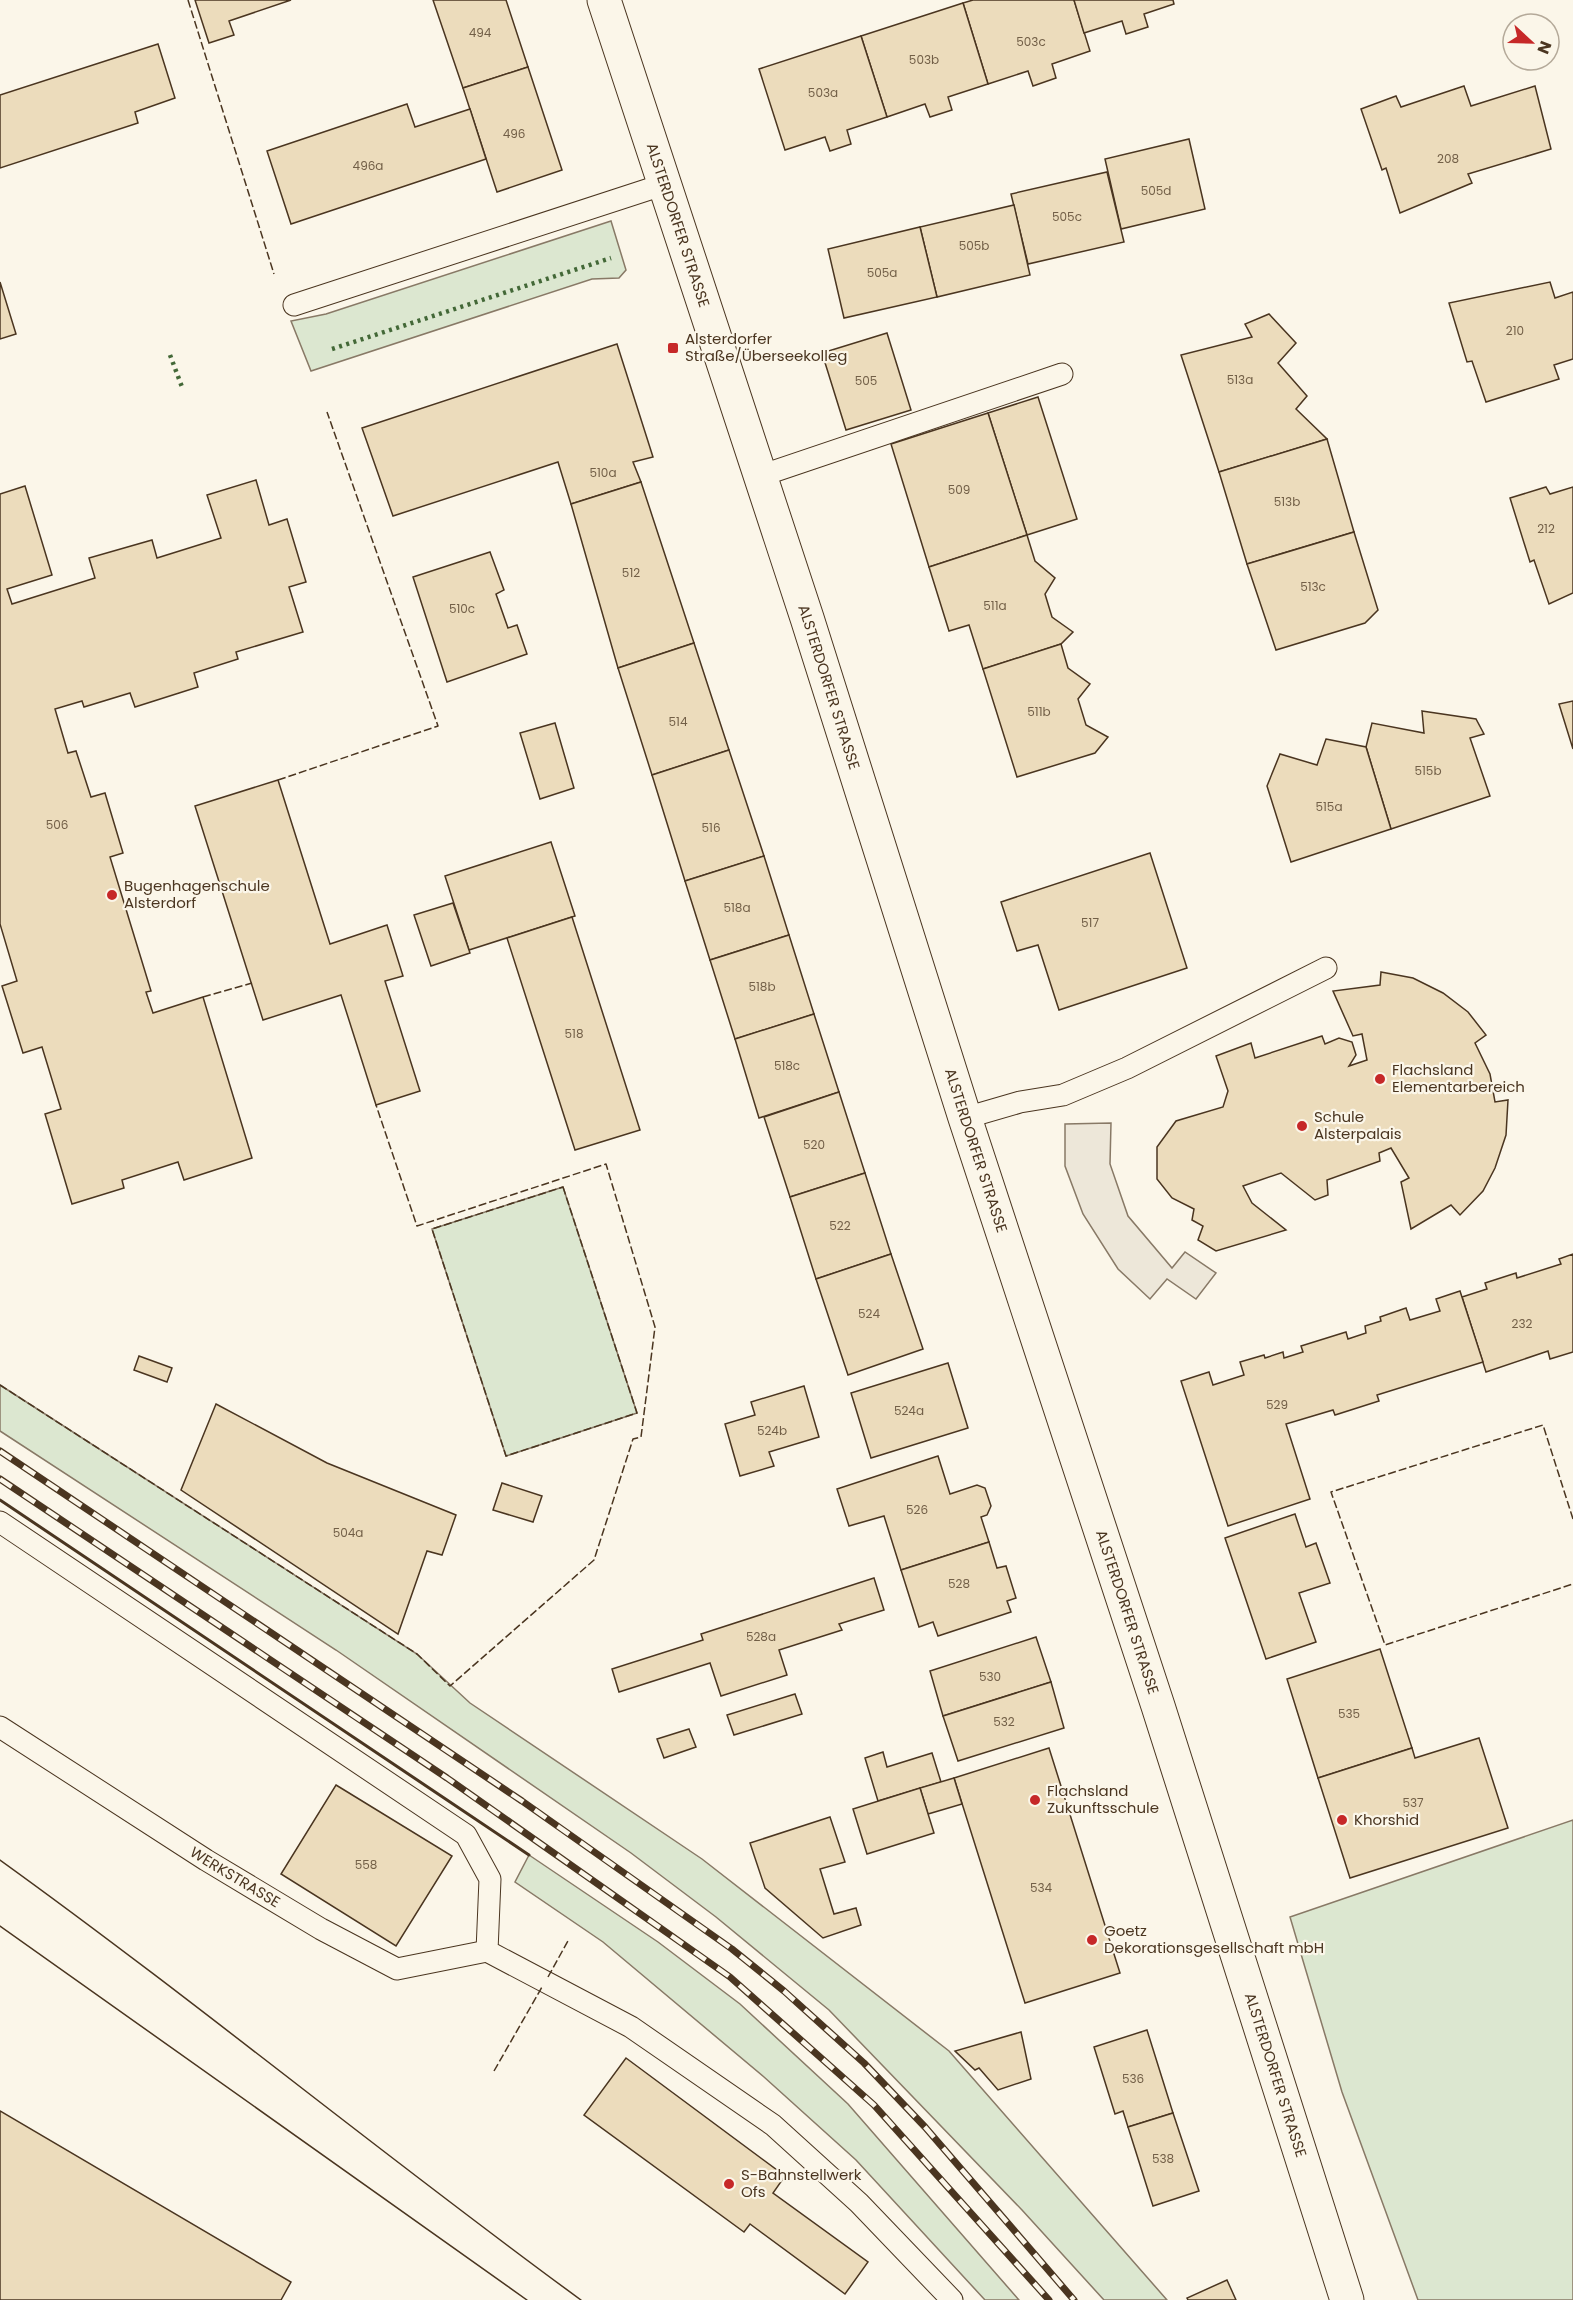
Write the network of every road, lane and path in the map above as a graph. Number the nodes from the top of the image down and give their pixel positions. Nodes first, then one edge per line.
1 (604, 0) edge
2 (665, 184) junction
3 (294, 305) dead end
4 (1062, 374) dead end
5 (760, 476) junction
6 (1326, 968) dead end
7 (965, 1118) junction
8 (0, 1522) edge
9 (0, 1727) edge
10 (487, 1951) junction
11 (952, 2300) edge
12 (1347, 2300) edge

1 - 2 street, ALSTERDORFER STRASSE
2 - 3 lane
2 - 5 street, ALSTERDORFER STRASSE
4 - 5 lane
5 - 7 street, ALSTERDORFER STRASSE
6 - 7 lane
7 - 12 street, ALSTERDORFER STRASSE
8 - 10 lane
9 - 10 lane, WERKSTRASSE
10 - 11 lane

